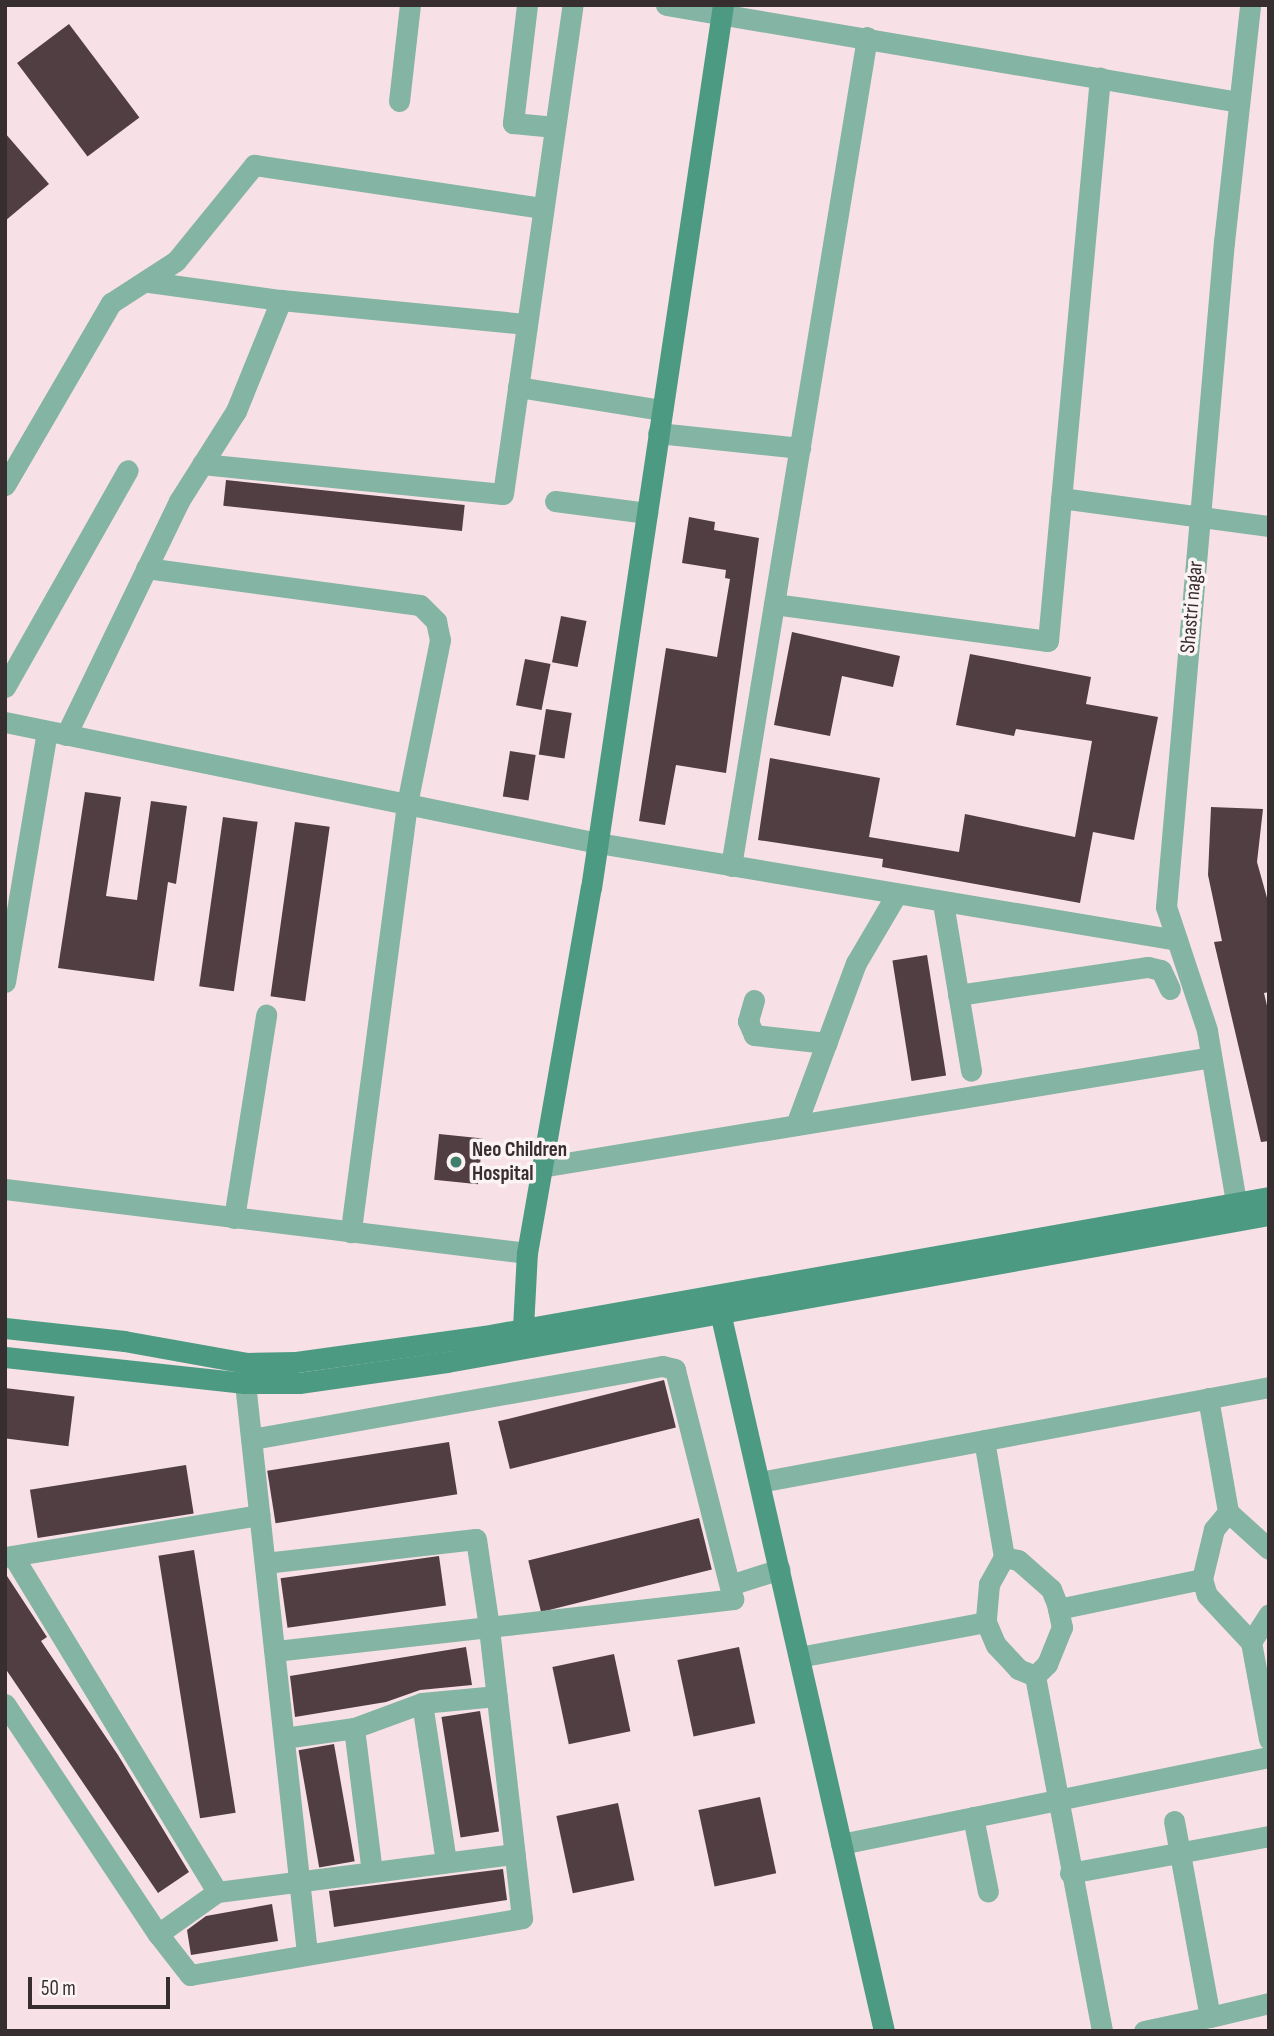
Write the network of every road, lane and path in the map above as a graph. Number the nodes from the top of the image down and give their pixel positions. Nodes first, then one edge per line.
1 (410, 5) edge
2 (527, 5) edge
3 (573, 5) edge
4 (666, 5) edge
5 (1250, 5) edge
6 (722, 8) edge
7 (867, 37) junction
8 (1100, 77) junction
9 (399, 101) dead end
10 (1239, 102) junction
11 (555, 128) junction
12 (543, 208) junction
13 (149, 282) junction
14 (281, 300) junction
15 (527, 324) junction
16 (518, 387) junction
17 (662, 410) junction
18 (36, 431) junction
19 (658, 433) junction
20 (800, 449) junction
21 (5, 456) edge
22 (202, 464) junction
23 (128, 470) dead end
24 (5, 485) edge
25 (1061, 498) junction
26 (555, 500) dead end
27 (647, 513) junction
28 (1200, 515) junction
29 (1269, 526) edge
30 (146, 568) junction
31 (774, 604) junction
32 (5, 687) edge
33 (5, 722) edge
34 (56, 733) junction
35 (407, 804) junction
36 (598, 843) junction
37 (731, 866) junction
38 (896, 895) junction
39 (943, 903) junction
40 (1177, 940) junction
41 (5, 982) edge
42 (1170, 989) dead end
43 (958, 995) junction
44 (754, 1000) dead end
45 (266, 1015) dead end
46 (827, 1043) junction
47 (1211, 1057) junction
48 (971, 1071) dead end
49 (796, 1125) junction
50 (541, 1167) junction
51 (5, 1189) edge
52 (1269, 1196) edge
53 (1236, 1202) junction
54 (1269, 1215) edge
55 (234, 1217) junction
56 (351, 1232) junction
57 (527, 1253) junction
58 (719, 1303) junction
59 (5, 1328) edge
60 (522, 1338) junction
61 (5, 1357) edge
62 (245, 1383) junction
63 (1269, 1387) edge
64 (1208, 1398) junction
65 (251, 1439) junction
66 (984, 1440) junction
67 (760, 1482) junction
68 (1228, 1512) junction
69 (260, 1515) junction
70 (1269, 1549) edge
71 (9, 1556) edge
72 (1004, 1557) junction
73 (265, 1563) junction
74 (780, 1569) junction
75 (1202, 1579) junction
76 (730, 1585) junction
77 (1058, 1609) junction
78 (1269, 1614) edge
79 (986, 1622) junction
80 (489, 1627) junction
81 (1251, 1642) junction
82 (274, 1651) junction
83 (799, 1657) junction
84 (1035, 1676) junction
85 (497, 1696) junction
86 (422, 1703) junction
87 (5, 1704) edge
88 (355, 1728) junction
89 (284, 1738) junction
90 (1269, 1739) edge
91 (1269, 1757) edge
92 (1059, 1799) junction
93 (973, 1817) junction
94 (1174, 1822) dead end
95 (1269, 1836) edge
96 (841, 1844) junction
97 (1178, 1851) junction
98 (515, 1854) junction
99 (446, 1862) junction
100 (372, 1872) junction
101 (1070, 1873) junction
102 (299, 1881) junction
103 (217, 1892) junction
104 (988, 1892) dead end
105 (158, 1934) junction
106 (307, 1953) junction
107 (1269, 2003) edge
108 (1210, 2017) junction
109 (884, 2031) edge
110 (1102, 2031) edge
111 (1144, 2031) edge

1 - 9 street
2 - 11 street
3 - 11 street
4 - 6 street
5 - 10 street, Shastri nagar
6 - 7 street
6 - 17 main road
7 - 8 street
7 - 20 street
8 - 10 street
8 - 25 street
10 - 28 street, Shastri nagar
11 - 12 street
12 - 13 street
12 - 15 street
13 - 14 street
13 - 18 street
14 - 15 street
14 - 22 street
15 - 16 street
16 - 17 street
16 - 22 street
17 - 19 main road
18 - 21 street
18 - 24 street
19 - 20 street
19 - 27 main road
20 - 31 street
22 - 30 street
23 - 32 street
25 - 28 street
25 - 31 street
26 - 27 street
27 - 36 main road
28 - 29 street
28 - 40 street, Shastri nagar
30 - 34 street
30 - 35 street
31 - 37 street
33 - 34 street
34 - 35 street
34 - 41 street
35 - 36 street
35 - 56 street
36 - 37 street
36 - 50 main road
37 - 38 street
38 - 39 street
38 - 46 street
39 - 40 street
39 - 43 street
40 - 47 street, Shastri nagar
42 - 43 street
43 - 48 street
44 - 46 street
45 - 55 street
46 - 49 street
47 - 49 street
47 - 53 street, Shastri nagar
49 - 50 street
50 - 57 main road
51 - 55 street
52 - 53 main road
53 - 58 main road
54 - 58 main road
55 - 56 street
56 - 57 street
57 - 60 main road
58 - 60 main road
58 - 67 main road
59 - 60 main road
60 - 62 main road
61 - 62 main road
62 - 65 street
63 - 64 street
64 - 66 street
64 - 68 street
65 - 69 street
65 - 76 street
66 - 67 street
66 - 72 street
67 - 74 main road
68 - 70 street
68 - 75 street
69 - 71 street
69 - 73 street
71 - 103 street
72 - 77 street
72 - 79 street
73 - 80 street
73 - 82 street
74 - 76 street
74 - 83 main road
75 - 77 street
75 - 81 street
76 - 80 street
77 - 84 street
78 - 81 street
79 - 83 street
79 - 84 street
80 - 82 street
80 - 85 street
81 - 90 street
82 - 89 street
83 - 96 main road
84 - 92 street
85 - 86 street
85 - 98 street
86 - 88 street
86 - 99 street
87 - 105 street
88 - 89 street
88 - 100 street
89 - 102 street
91 - 92 street
92 - 93 street
92 - 101 street
93 - 96 street
93 - 104 street
94 - 97 street
95 - 97 street
96 - 109 main road
97 - 101 street
97 - 108 street
98 - 99 street
98 - 106 street
99 - 100 street
100 - 102 street
101 - 110 street
102 - 103 street
102 - 106 street
103 - 105 street
105 - 106 street
107 - 108 street
108 - 111 street

